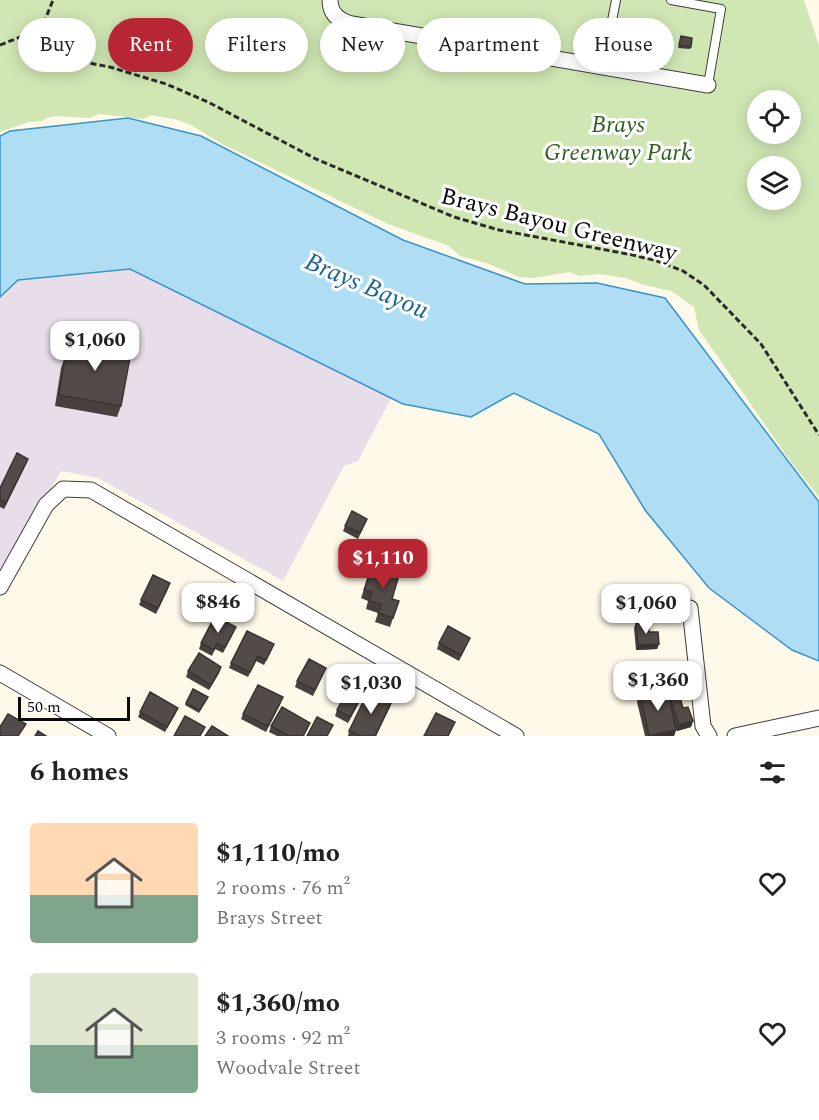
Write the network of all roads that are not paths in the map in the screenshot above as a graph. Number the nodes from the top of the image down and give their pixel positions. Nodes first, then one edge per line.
1 (330, 0) edge
2 (616, 0) edge
3 (672, 0) edge
4 (613, 18) edge
5 (573, 62) edge
6 (632, 72) edge
7 (708, 85) joint
8 (0, 587) edge
9 (690, 608) dead end
10 (0, 673) edge
11 (819, 718) edge
12 (108, 736) edge
13 (516, 736) edge
14 (709, 736) edge
15 (735, 736) edge

1 - 5 street
2 - 4 lane
3 - 7 lane
6 - 7 street
8 - 13 street
9 - 14 street
10 - 12 street
11 - 15 street

